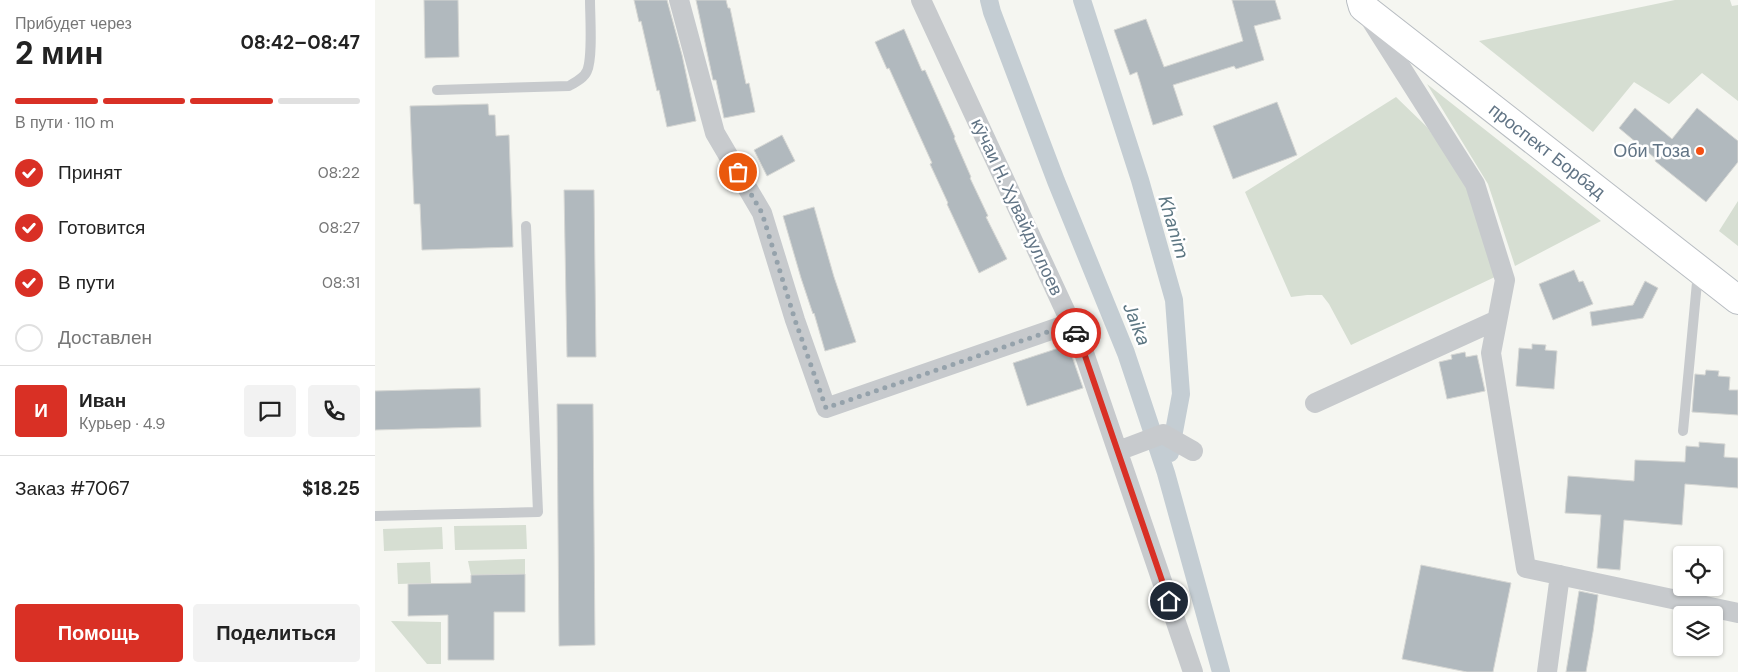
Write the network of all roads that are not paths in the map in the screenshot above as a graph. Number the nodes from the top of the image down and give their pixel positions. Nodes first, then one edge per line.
1 (590, 0) edge
2 (679, 0) edge
3 (921, 0) edge
4 (1362, 4) edge
5 (437, 90) dead end
6 (526, 226) dead end
7 (1698, 269) junction
8 (1738, 300) edge
9 (1497, 320) junction
10 (1071, 324) junction
11 (1315, 403) dead end
12 (1683, 431) dead end
13 (1118, 451) junction
14 (1193, 451) dead end
15 (375, 516) edge
16 (1560, 575) junction
17 (1738, 613) edge
18 (1193, 672) edge
19 (1547, 672) edge

1 - 5 lane
2 - 10 street
3 - 10 street, кӯчаи Н. Ҳувайдуллоев
4 - 7 street, проспект Борбад
4 - 9 street
6 - 15 lane
7 - 8 street, проспект Борбад
7 - 12 lane
9 - 11 street
9 - 16 street
10 - 13 street, кӯчаи Н. Ҳувайдуллоев
13 - 14 street
13 - 18 street, кӯчаи Н. Ҳувайдуллоев
16 - 17 street
16 - 19 street

